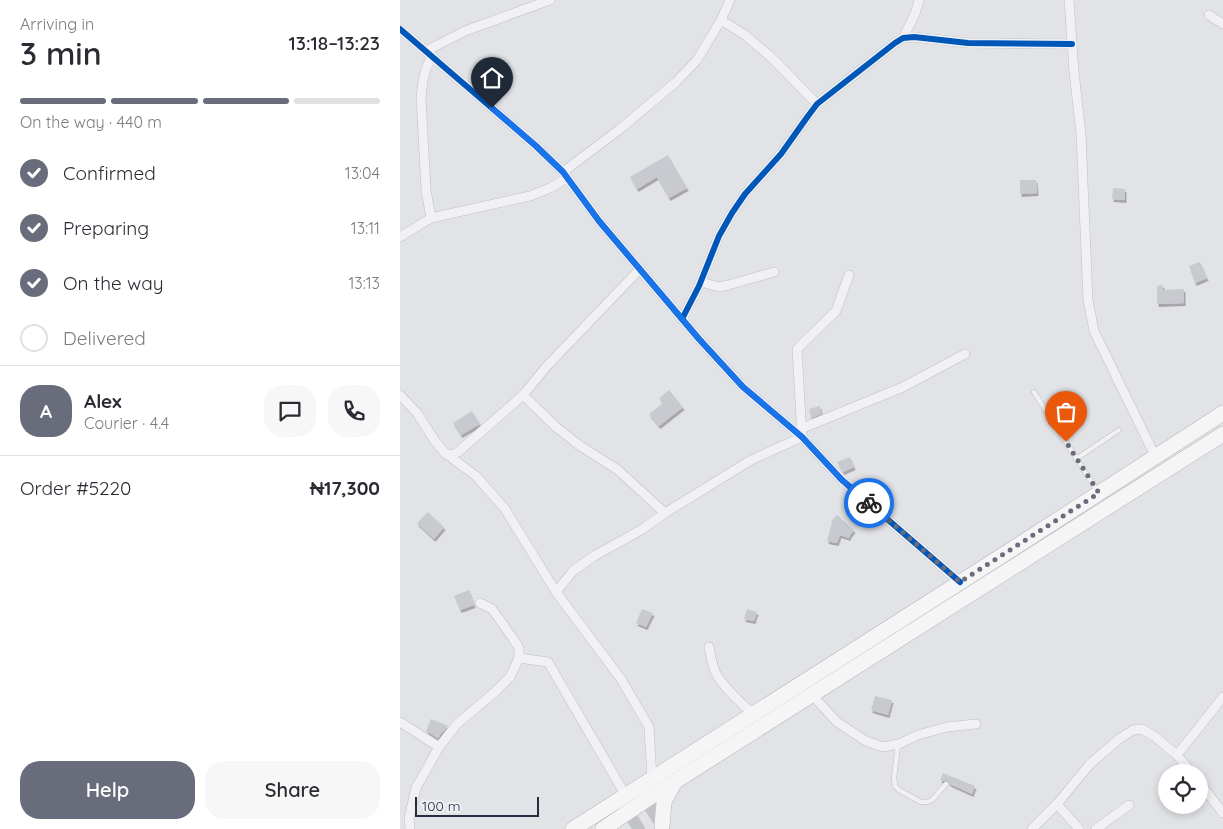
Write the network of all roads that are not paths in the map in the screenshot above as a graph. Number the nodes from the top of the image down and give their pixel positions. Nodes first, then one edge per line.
1 (550, 0) edge
2 (730, 0) edge
3 (919, 0) edge
4 (1069, 0) edge
5 (1209, 16) dead end
6 (721, 20) junction
7 (1223, 24) edge
8 (400, 29) edge
9 (903, 38) junction
10 (1072, 44) junction
11 (429, 54) junction
12 (817, 104) junction
13 (565, 175) junction
14 (431, 218) junction
15 (400, 237) edge
16 (640, 269) junction
17 (774, 272) dead end
18 (849, 276) dead end
19 (701, 282) junction
20 (682, 319) junction
21 (965, 354) dead end
22 (1034, 392) dead end
23 (523, 394) junction
24 (400, 395) edge
25 (1223, 412) edge
26 (1119, 430) dead end
27 (800, 432) junction
28 (1223, 434) edge
29 (445, 453) junction
30 (1155, 456) junction
31 (1076, 459) junction
32 (1099, 493) junction
33 (665, 513) junction
34 (960, 582) junction
35 (556, 592) junction
36 (480, 603) dead end
37 (709, 647) dead end
38 (519, 658) junction
39 (812, 695) junction
40 (1223, 697) edge
41 (753, 714) junction
42 (400, 722) edge
43 (976, 724) dead end
44 (899, 744) junction
45 (439, 747) junction
46 (1177, 755) junction
47 (1184, 764) edge
48 (652, 779) junction
49 (674, 782) junction
50 (946, 784) dead end
51 (1208, 794) edge
52 (632, 796) junction
53 (1057, 804) junction
54 (1128, 804) dead end
55 (629, 812) junction
56 (1223, 813) edge
57 (663, 828) edge
58 (410, 829) edge
59 (573, 829) edge
60 (603, 829) edge
61 (639, 829) edge
62 (1032, 829) edge
63 (1079, 829) edge
64 (1096, 829) edge

1 - 11 street
2 - 6 street
3 - 9 street
4 - 10 street
5 - 7 street
6 - 12 street
6 - 13 street
8 - 11 street
9 - 10 street
9 - 12 street
10 - 30 street
11 - 13 street
11 - 14 street
12 - 19 street
13 - 14 street
13 - 16 street
14 - 15 street
16 - 20 street
16 - 23 street
17 - 19 street
18 - 27 street
19 - 20 street
20 - 27 street
21 - 27 street
22 - 31 lane
23 - 29 street
23 - 33 street
24 - 29 street
25 - 30 highway
26 - 31 lane
27 - 33 street
27 - 34 street
28 - 39 highway
29 - 35 street
30 - 32 highway
31 - 32 lane
32 - 34 highway
33 - 35 street
34 - 41 highway
35 - 48 street
36 - 38 street
37 - 41 street
38 - 45 street
38 - 52 street
39 - 44 street
39 - 49 highway
40 - 46 street
41 - 48 highway
42 - 45 street
43 - 44 street
44 - 50 lane
45 - 58 street
46 - 47 street
46 - 53 street
48 - 52 highway
49 - 52 highway
49 - 57 highway
51 - 56 street
52 - 55 highway
52 - 55 main road
52 - 57 main road
52 - 59 highway
53 - 62 street
53 - 63 street
54 - 64 street
55 - 60 highway
55 - 61 main road

